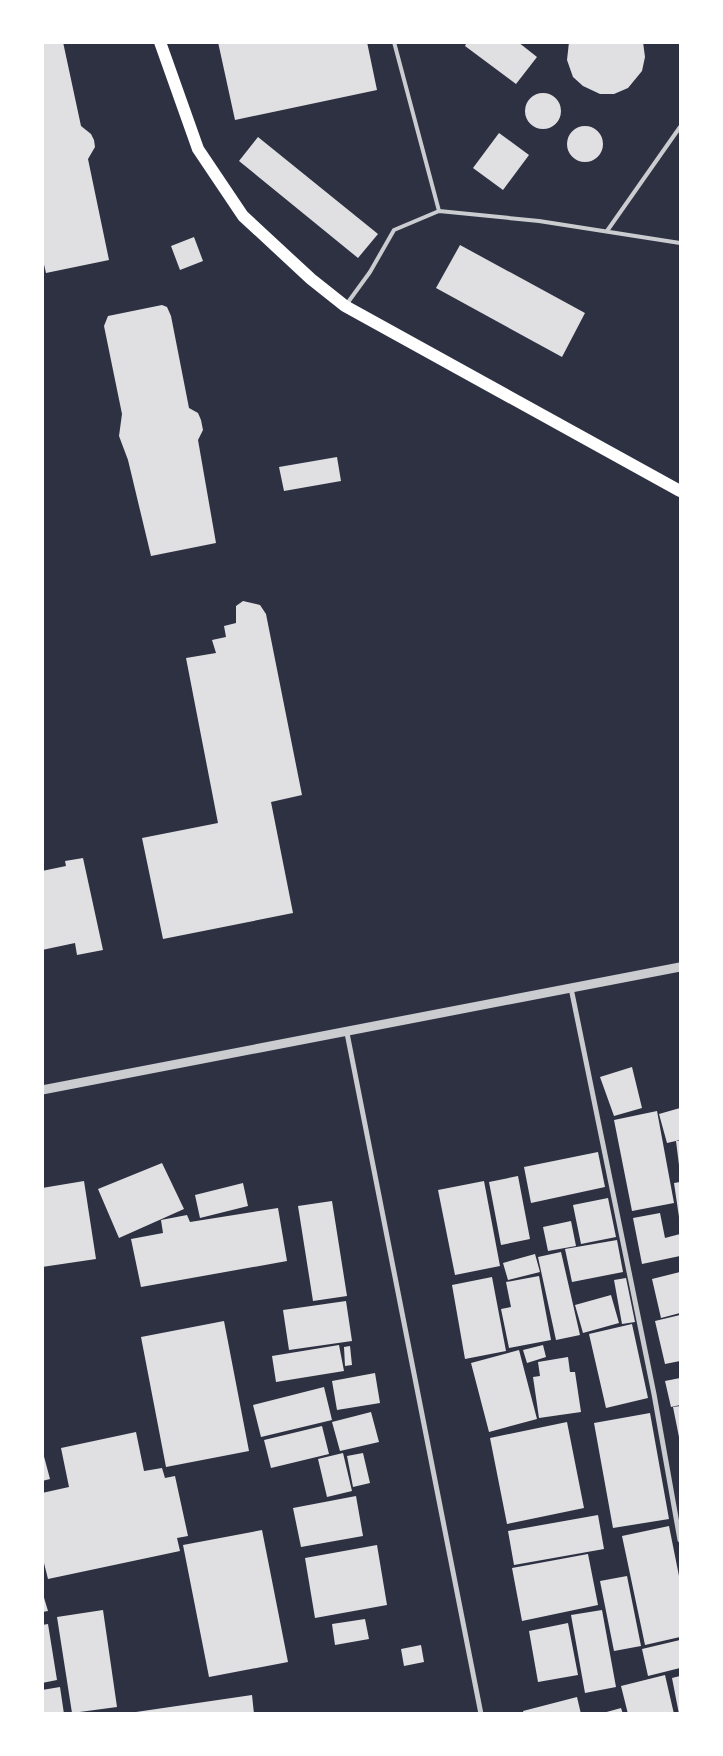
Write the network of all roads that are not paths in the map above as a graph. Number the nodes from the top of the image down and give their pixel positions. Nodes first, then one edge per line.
1 (160, 42) edge
2 (394, 42) edge
3 (680, 127) edge
4 (439, 212) junction
5 (607, 231) junction
6 (680, 242) edge
7 (345, 306) junction
8 (680, 491) edge
9 (680, 967) edge
10 (571, 988) junction
11 (347, 1032) junction
12 (42, 1090) edge
13 (680, 1540) edge
14 (481, 1714) edge

1 - 7 main road
2 - 4 lane
3 - 5 lane
4 - 5 lane
4 - 7 lane
5 - 6 lane
7 - 8 main road
9 - 10 street
10 - 11 street
10 - 13 street
11 - 12 street
11 - 14 street

